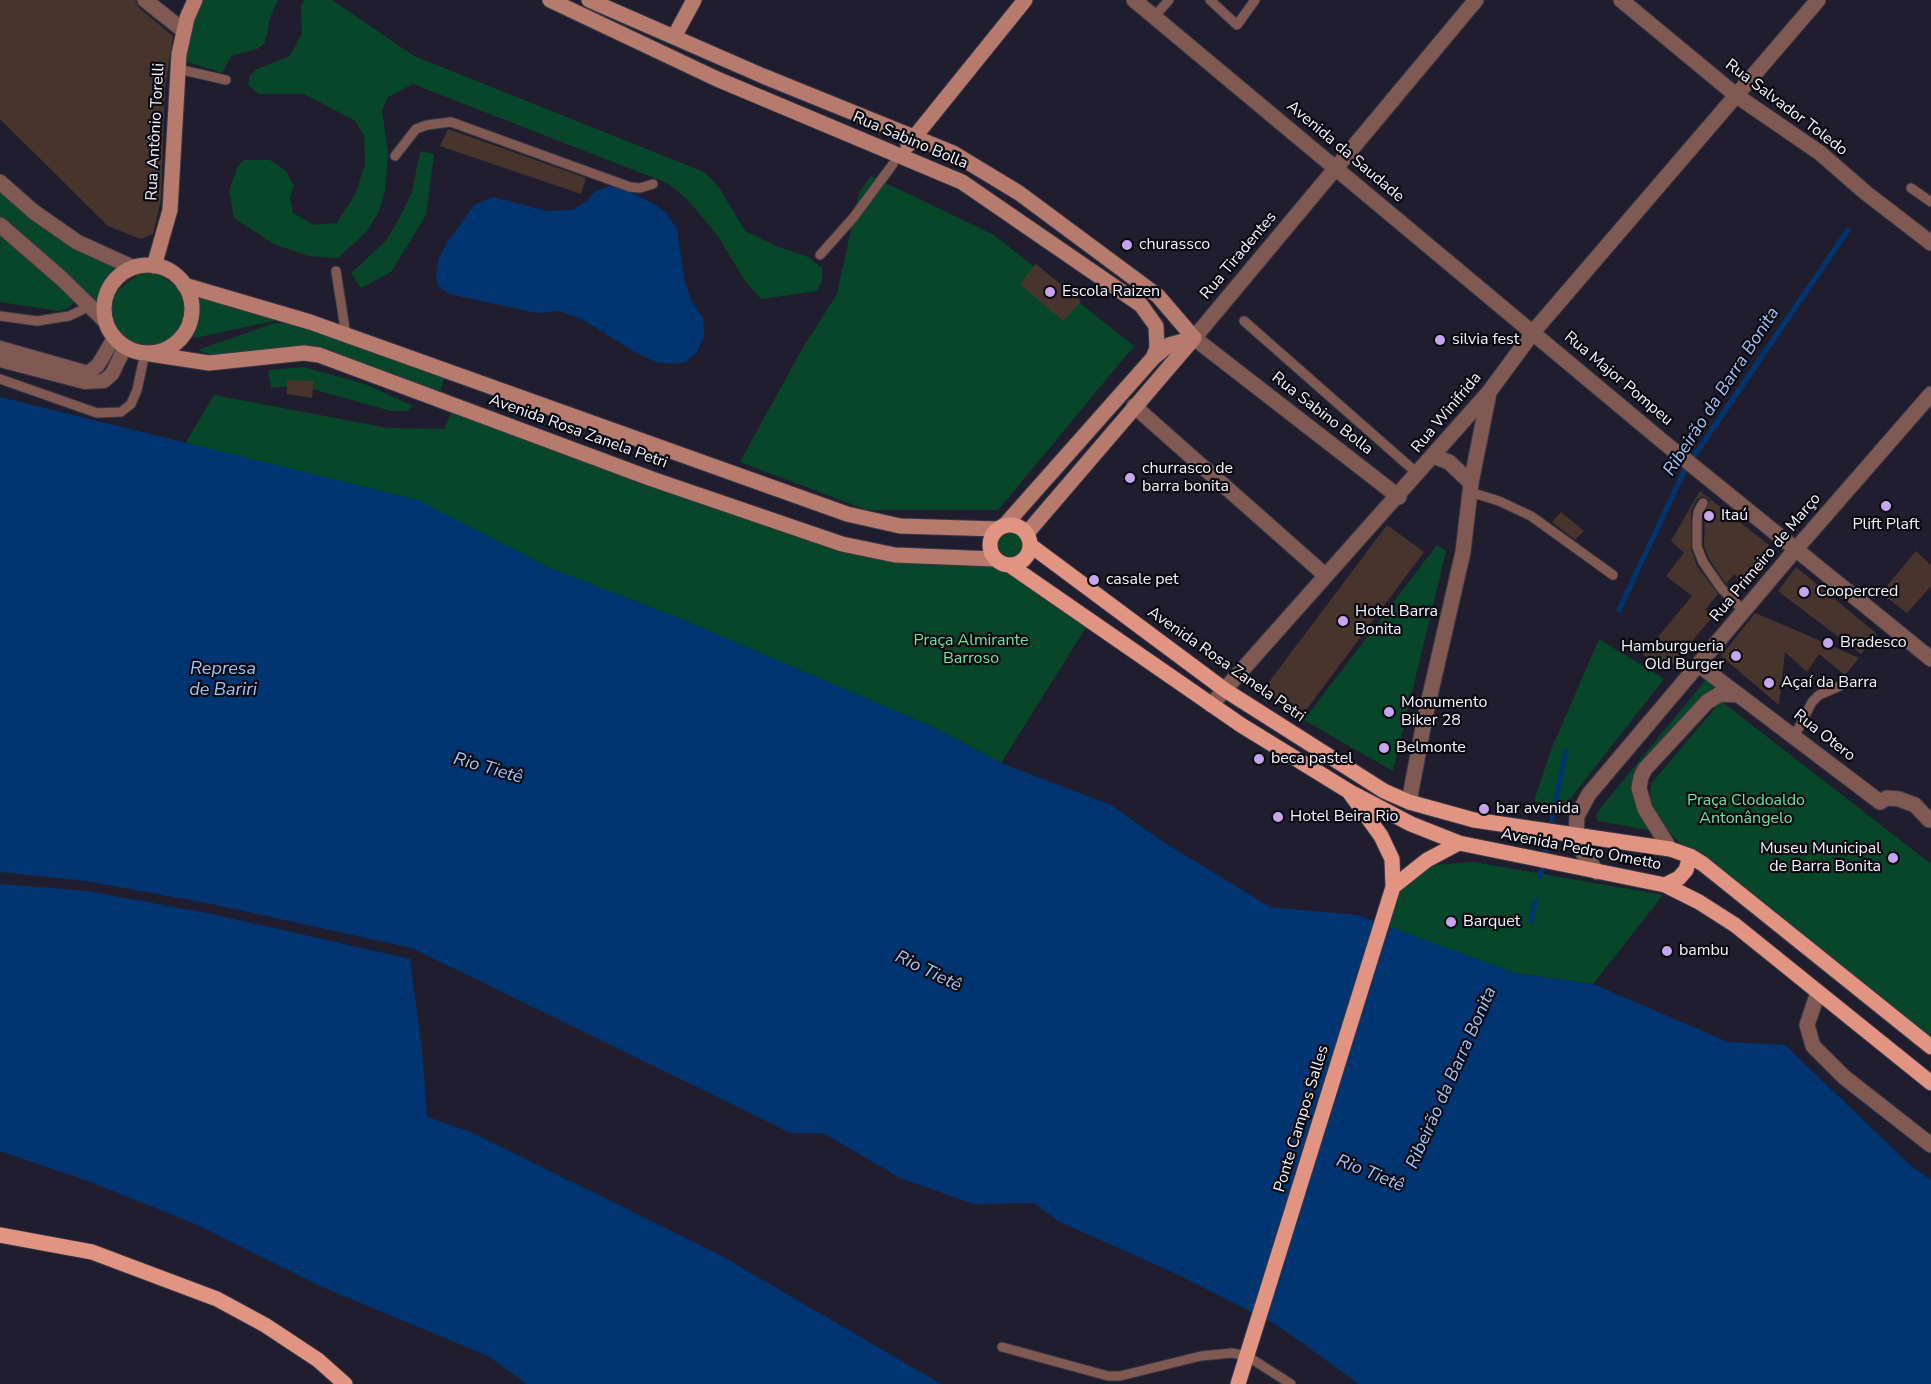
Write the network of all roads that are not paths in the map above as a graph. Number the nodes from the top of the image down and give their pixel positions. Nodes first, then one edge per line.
1 (146, 0) edge
2 (195, 0) edge
3 (550, 0) edge
4 (589, 0) edge
5 (694, 0) edge
6 (1025, 0) edge
7 (1134, 0) edge
8 (1169, 0) edge
9 (1210, 0) edge
10 (1255, 0) edge
11 (1476, 0) edge
12 (1621, 0) edge
13 (1818, 0) edge
14 (1154, 17) junction
15 (184, 32) junction
16 (674, 37) junction
17 (178, 69) junction
18 (226, 80) dead end
19 (1737, 96) junction
20 (912, 137) junction
21 (395, 156) dead end
22 (897, 160) junction
23 (1336, 168) junction
24 (0, 182) edge
25 (653, 184) dead end
26 (1911, 188) dead end
27 (1931, 202) edge
28 (0, 225) edge
29 (1929, 238) edge
30 (820, 255) dead end
31 (154, 266) junction
32 (132, 267) junction
33 (336, 271) dead end
34 (184, 285) junction
35 (86, 302) junction
36 (0, 316) edge
37 (105, 321) junction
38 (1244, 321) dead end
39 (1534, 331) junction
40 (346, 335) junction
41 (1194, 338) junction
42 (120, 342) junction
43 (0, 348) edge
44 (147, 353) junction
45 (1153, 358) junction
46 (0, 360) edge
47 (455, 376) junction
48 (0, 379) edge
49 (1490, 392) junction
50 (1931, 394) edge
51 (446, 403) junction
52 (1134, 406) junction
53 (1434, 456) junction
54 (1418, 474) junction
55 (1470, 487) junction
56 (1399, 497) junction
57 (1703, 503) dead end
58 (1000, 528) junction
59 (1028, 539) junction
60 (1796, 549) junction
61 (994, 559) junction
62 (1011, 566) junction
63 (1325, 575) junction
64 (1613, 575) dead end
65 (1744, 611) junction
66 (1931, 659) edge
67 (1700, 665) junction
68 (1840, 686) dead end
69 (1226, 690) junction
70 (1737, 695) junction
71 (1211, 705) junction
72 (1795, 735) junction
73 (1350, 792) junction
74 (1409, 802) junction
75 (1930, 820) edge
76 (1576, 836) junction
77 (1459, 843) junction
78 (1670, 849) junction
79 (1690, 856) junction
80 (1597, 872) junction
81 (1665, 885) junction
82 (1393, 887) junction
83 (1837, 972) junction
84 (1818, 992) junction
85 (1901, 1023) junction
86 (1885, 1046) junction
87 (1931, 1047) edge
88 (1931, 1083) edge
89 (1931, 1145) edge
90 (0, 1235) edge
91 (1002, 1347) dead end
92 (1247, 1356) junction
93 (345, 1384) edge
94 (1238, 1384) edge
95 (1291, 1384) edge

1 - 15 street
2 - 15 main road, Rua Antônio Torelli
3 - 22 main road, Rua Sabino Bolla
4 - 16 main road, Rua Sabino Bolla
5 - 16 main road
6 - 20 main road
7 - 14 street, Avenida da Saudade
8 - 14 lane
9 - 10 lane
11 - 23 street, Rua Tiradentes
12 - 19 street, Rua Salvador Toledo
13 - 19 street, Rua Winifrida
14 - 23 street, Avenida da Saudade
15 - 17 main road, Rua Antônio Torelli
16 - 20 main road, Rua Sabino Bolla
17 - 18 lane
17 - 31 main road, Rua Antônio Torelli
19 - 29 street, Rua Salvador Toledo
19 - 39 street, Rua Winifrida
20 - 22 main road
20 - 41 main road, Rua Sabino Bolla
21 - 25 lane
22 - 30 lane
22 - 45 main road, Rua Sabino Bolla
23 - 39 street, Avenida da Saudade
23 - 41 street, Rua Tiradentes
24 - 32 street
26 - 27 lane
28 - 35 street
31 - 32 main road
31 - 34 main road
32 - 37 main road
33 - 40 lane
34 - 40 main road, Avenida Rosa Zanela Petri
34 - 44 main road
35 - 36 lane
35 - 37 street
37 - 42 main road
38 - 54 lane
39 - 49 street, Rua Winifrida
39 - 60 street, Rua Major Pompeu
40 - 47 main road, Avenida Rosa Zanela Petri
41 - 45 main road
41 - 52 main road, Rua Tiradentes
41 - 56 street, Rua Sabino Bolla
42 - 43 street
42 - 44 main road
42 - 46 street
44 - 48 lane
44 - 51 main road, Avenida Rosa Zanela Petri
45 - 58 main road
47 - 51 main road
47 - 58 main road, Avenida Rosa Zanela Petri
49 - 53 street, Rua Winifrida
49 - 55 street
50 - 60 street, Rua Primeiro de Março
51 - 61 main road, Avenida Rosa Zanela Petri
52 - 59 main road, Rua Tiradentes
52 - 63 street
53 - 54 street, Rua Winifrida
53 - 55 street
54 - 56 street, Rua Winifrida
55 - 64 lane
55 - 74 street
56 - 63 street, Rua Winifrida
57 - 65 lane
58 - 59 main road
58 - 61 main road
59 - 62 main road
59 - 69 main road, Avenida Rosa Zanela Petri
60 - 65 street, Rua Primeiro de Março
60 - 66 street, Rua Major Pompeu
61 - 62 main road
62 - 71 main road
63 - 69 street, Rua Winifrida
65 - 67 street, Rua Primeiro de Março
67 - 70 street, Rua Otero
67 - 76 street, Rua Primeiro de Março
68 - 72 lane
69 - 71 street, Rua Winifrida
69 - 74 main road, Avenida Rosa Zanela Petri
70 - 72 street, Rua Otero
70 - 78 street
71 - 73 main road
72 - 75 street, Rua Otero
73 - 77 main road, Avenida Pedro Ometto
73 - 82 main road
74 - 76 main road, Avenida Pedro Ometto
76 - 78 main road, Avenida Pedro Ometto
76 - 80 street
77 - 80 main road, Avenida Pedro Ometto
77 - 82 main road
78 - 79 main road, Avenida Pedro Ometto
79 - 81 main road
79 - 83 main road, Avenida Pedro Ometto
80 - 81 main road, Avenida Pedro Ometto
81 - 84 main road, Avenida Pedro Ometto
82 - 92 main road, Ponte Campos Salles
83 - 84 main road
83 - 85 main road, Avenida Pedro Ometto
84 - 86 main road, Avenida Pedro Ometto
84 - 89 street
85 - 86 main road
85 - 87 main road, Avenida Pedro Ometto
86 - 88 main road, Avenida Pedro Ometto
90 - 93 main road
91 - 92 lane
92 - 94 main road, Ponte Campos Salles
92 - 95 lane

